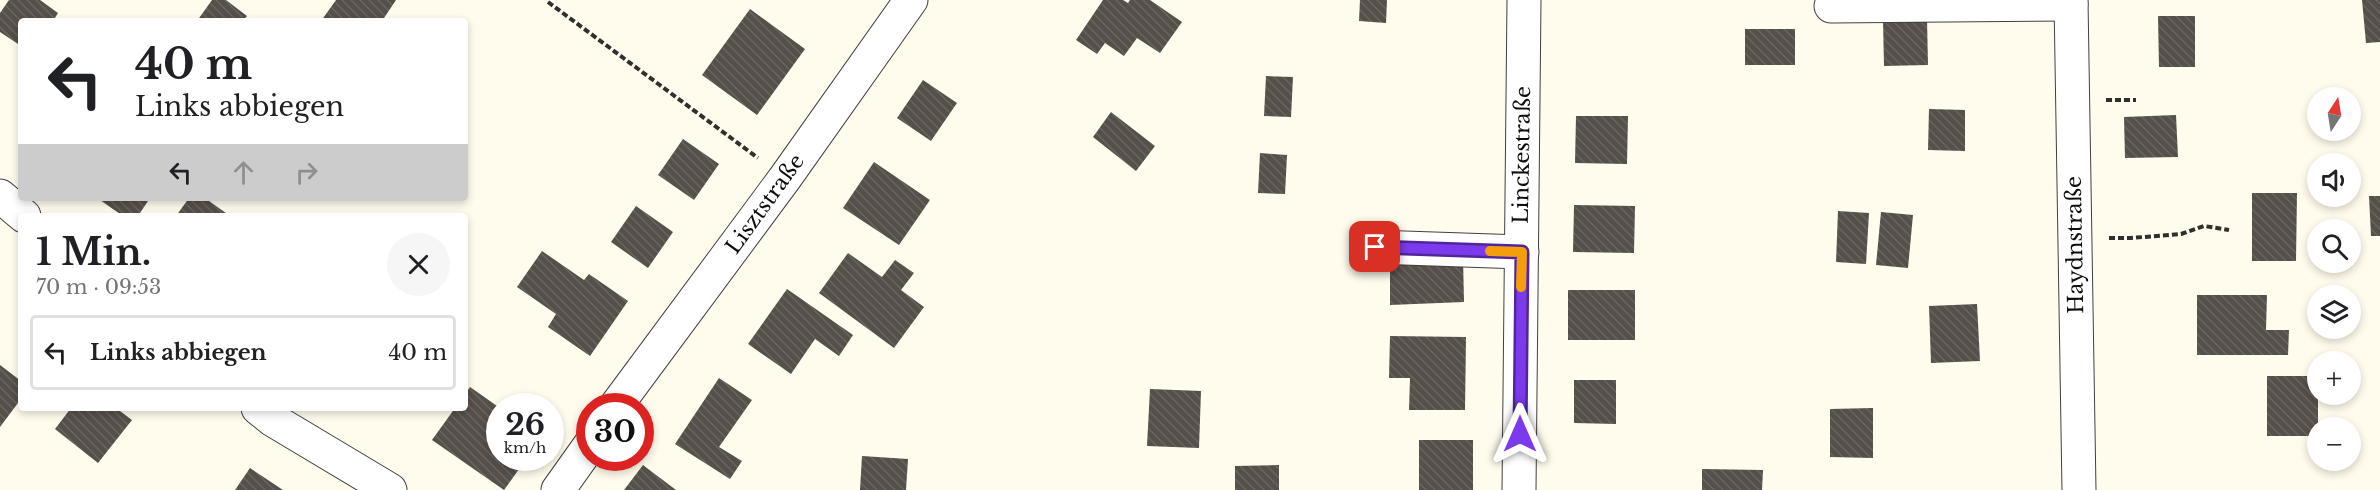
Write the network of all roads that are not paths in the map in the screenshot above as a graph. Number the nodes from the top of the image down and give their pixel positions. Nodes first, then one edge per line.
1 (911, 0) edge
2 (1524, 0) edge
3 (2071, 2) edge
4 (1831, 6) dead end
5 (0, 196) edge
6 (20, 213) edge
7 (1375, 247) dead end
8 (1522, 252) junction
9 (626, 393) edge
10 (262, 411) edge
11 (576, 465) edge
12 (390, 490) edge
13 (558, 490) edge
14 (1519, 490) edge
15 (2079, 490) edge

1 - 9 street, Lisztstraße
2 - 8 street, Linckestraße
3 - 4 street
3 - 15 street, Haydnstraße
5 - 6 street
7 - 8 street
8 - 14 street, Linckestraße
10 - 12 street
11 - 13 street

